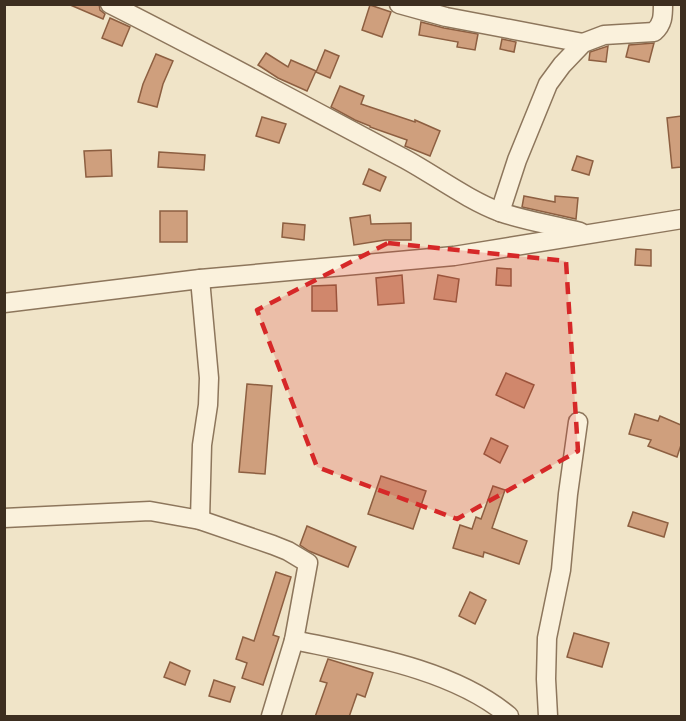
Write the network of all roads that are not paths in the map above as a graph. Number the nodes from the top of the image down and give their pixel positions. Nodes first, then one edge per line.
1 (110, 4) edge
2 (399, 4) edge
3 (669, 14) edge
4 (583, 43) junction
5 (500, 212) junction
6 (681, 219) edge
7 (588, 234) junction
8 (200, 279) junction
9 (4, 303) edge
10 (578, 422) dead end
11 (4, 518) edge
12 (200, 520) junction
13 (294, 640) junction
14 (271, 717) edge
15 (510, 717) edge
16 (549, 717) edge

1 - 5 street
2 - 4 street
3 - 4 street
4 - 5 street
5 - 7 street
6 - 7 street
7 - 8 street
8 - 9 street
8 - 12 street
10 - 16 street
11 - 12 street
12 - 13 street
13 - 14 street
13 - 15 street

